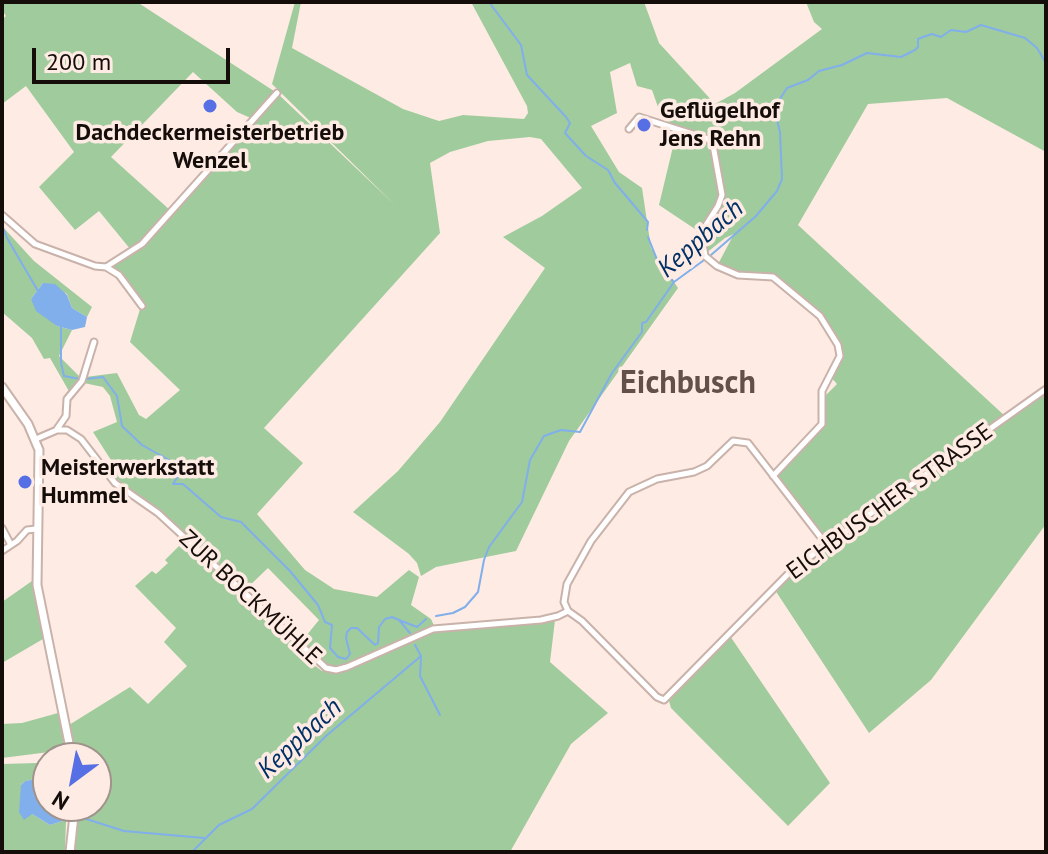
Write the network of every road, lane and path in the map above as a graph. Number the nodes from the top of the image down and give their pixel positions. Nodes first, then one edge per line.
1 (277, 93) dead end
2 (629, 129) dead end
3 (2, 215) edge
4 (106, 267) junction
5 (142, 306) dead end
6 (94, 342) dead end
7 (2, 387) edge
8 (1046, 389) edge
9 (57, 430) junction
10 (36, 439) junction
11 (773, 476) junction
12 (2, 528) edge
13 (36, 529) junction
14 (826, 544) junction
15 (12, 545) junction
16 (2, 551) edge
17 (568, 611) junction
18 (69, 742) edge
19 (73, 822) edge
20 (70, 852) edge

1 - 4 street
2 - 11 street
3 - 4 street
4 - 5 street
6 - 9 street
7 - 10 street
8 - 14 street, EICHBUSCHER STRASSE
9 - 10 street
9 - 17 street, ZUR BOCKMÜHLE
10 - 13 street
11 - 14 street
11 - 17 street
12 - 15 street
13 - 15 street
13 - 18 street
14 - 17 street, EICHBUSCHER STRASSE
15 - 16 street
19 - 20 street

